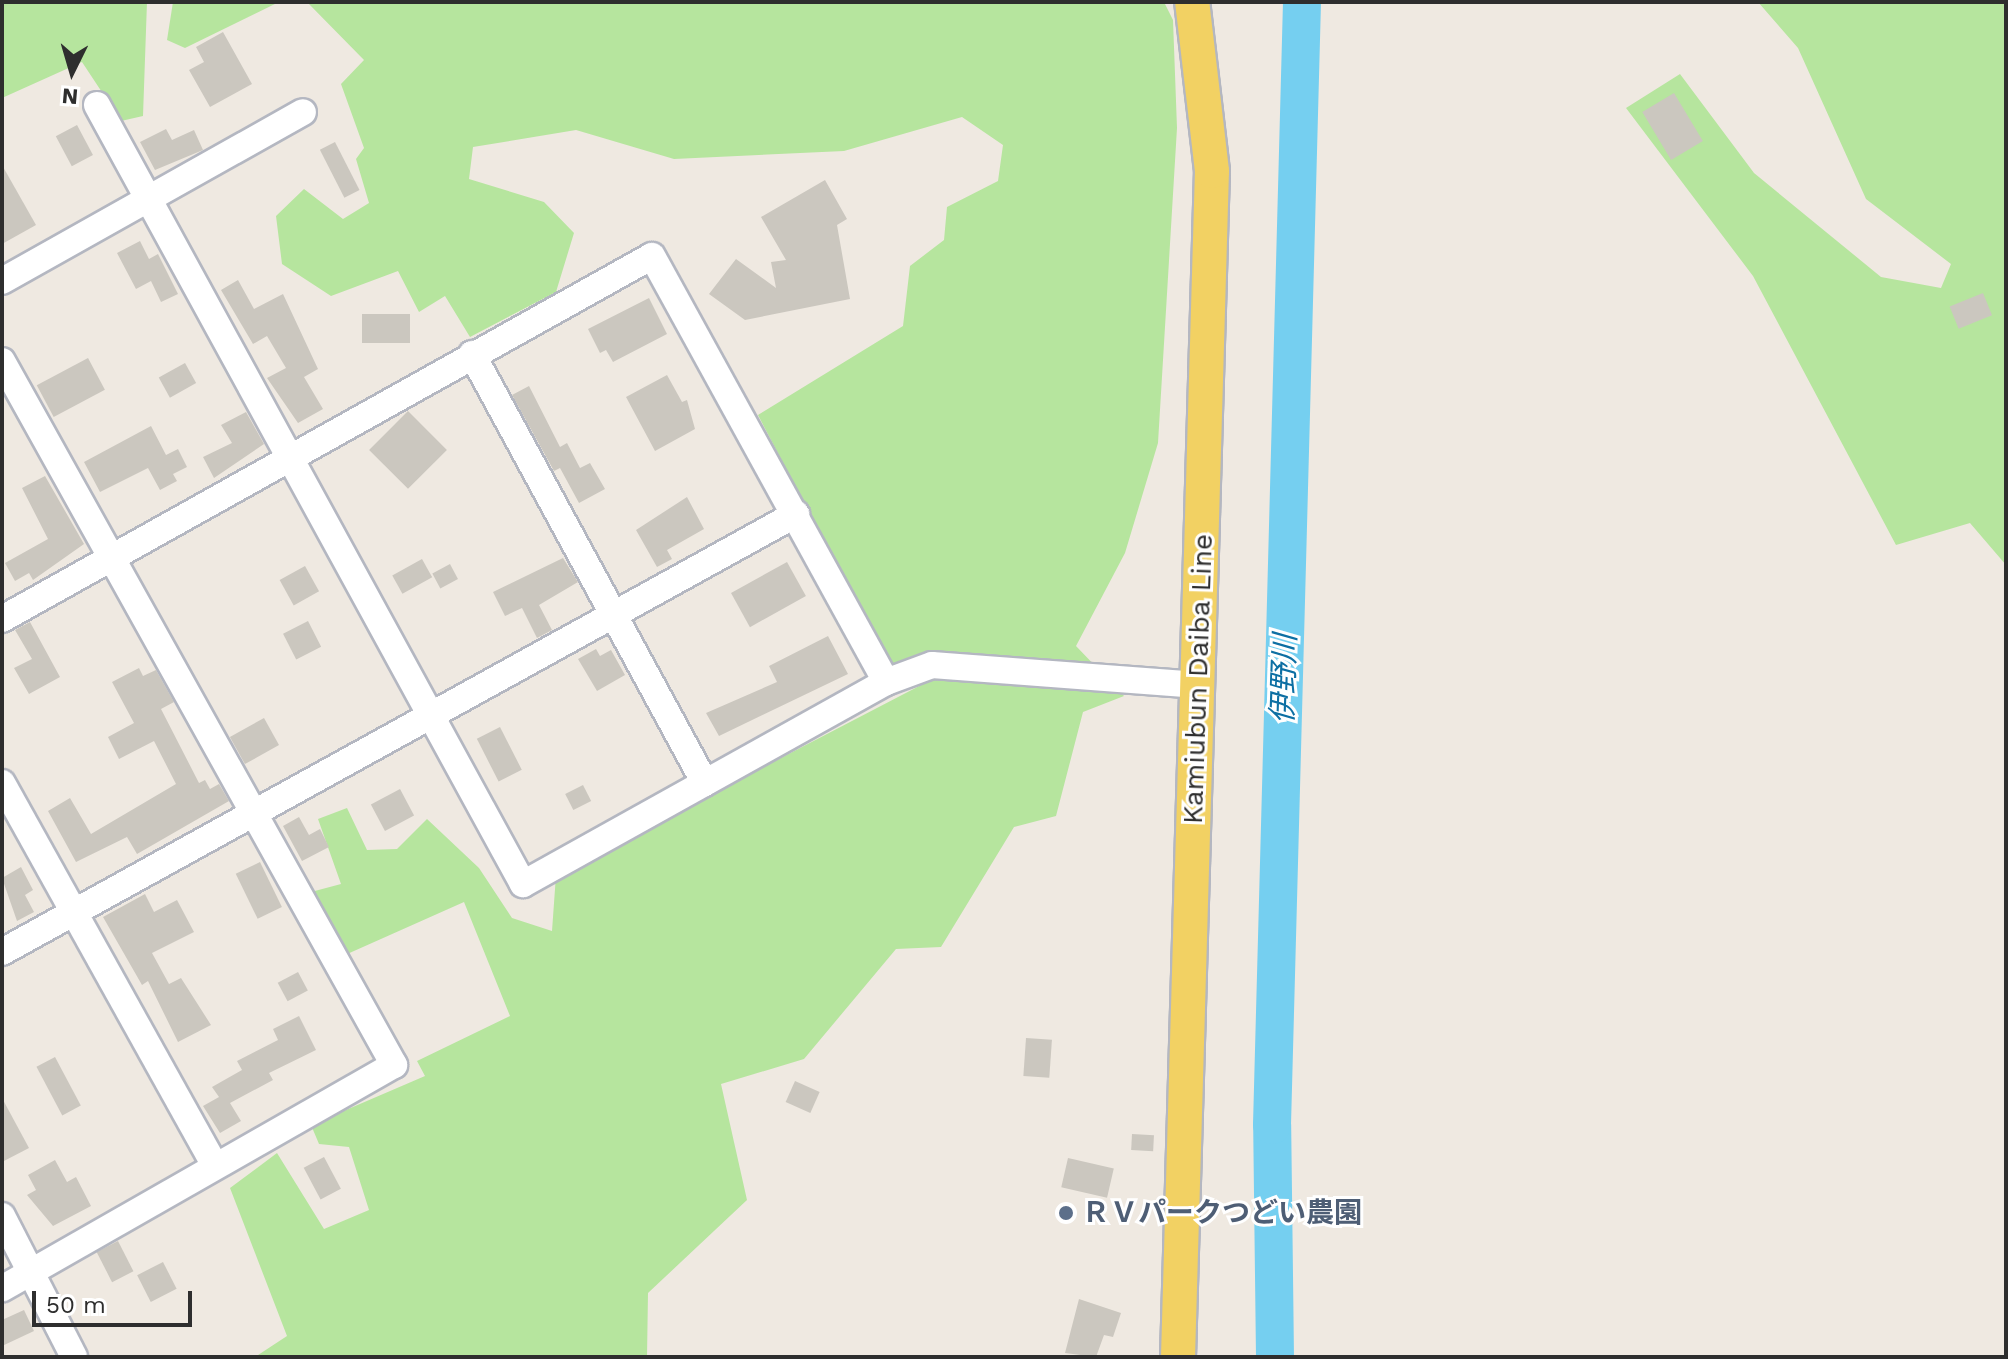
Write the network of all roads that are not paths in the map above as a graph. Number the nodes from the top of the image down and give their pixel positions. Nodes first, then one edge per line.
1 (1192, 2) edge
2 (97, 105) dead end
3 (303, 112) dead end
4 (149, 199) junction
5 (2, 281) edge
6 (472, 354) junction
7 (2, 361) edge
8 (290, 459) junction
9 (796, 514) junction
10 (110, 559) junction
11 (613, 616) junction
12 (2, 619) edge
13 (886, 682) junction
14 (1198, 685) junction
15 (432, 714) junction
16 (2, 783) edge
17 (705, 783) junction
18 (254, 813) junction
19 (73, 913) junction
20 (2, 952) edge
21 (215, 1166) junction
22 (2, 1216) edge
23 (32, 1272) junction
24 (2, 1289) edge
25 (74, 1357) edge
26 (1178, 1357) edge

1 - 14 main road, Kamiubun Daiba Line
2 - 4 street
3 - 4 street
4 - 5 street
4 - 8 street
6 - 8 street
6 - 9 street
6 - 11 street
7 - 10 street
8 - 10 street
8 - 15 street
9 - 11 street
9 - 13 street
10 - 12 street
10 - 18 street
11 - 15 street
11 - 17 street
13 - 14 street
13 - 17 street
14 - 26 main road, Kamiubun Daiba Line
15 - 17 street
15 - 18 street
16 - 19 street
18 - 19 street
18 - 21 street
19 - 20 street
19 - 21 street
21 - 23 street
22 - 23 street
23 - 24 street
23 - 25 street

